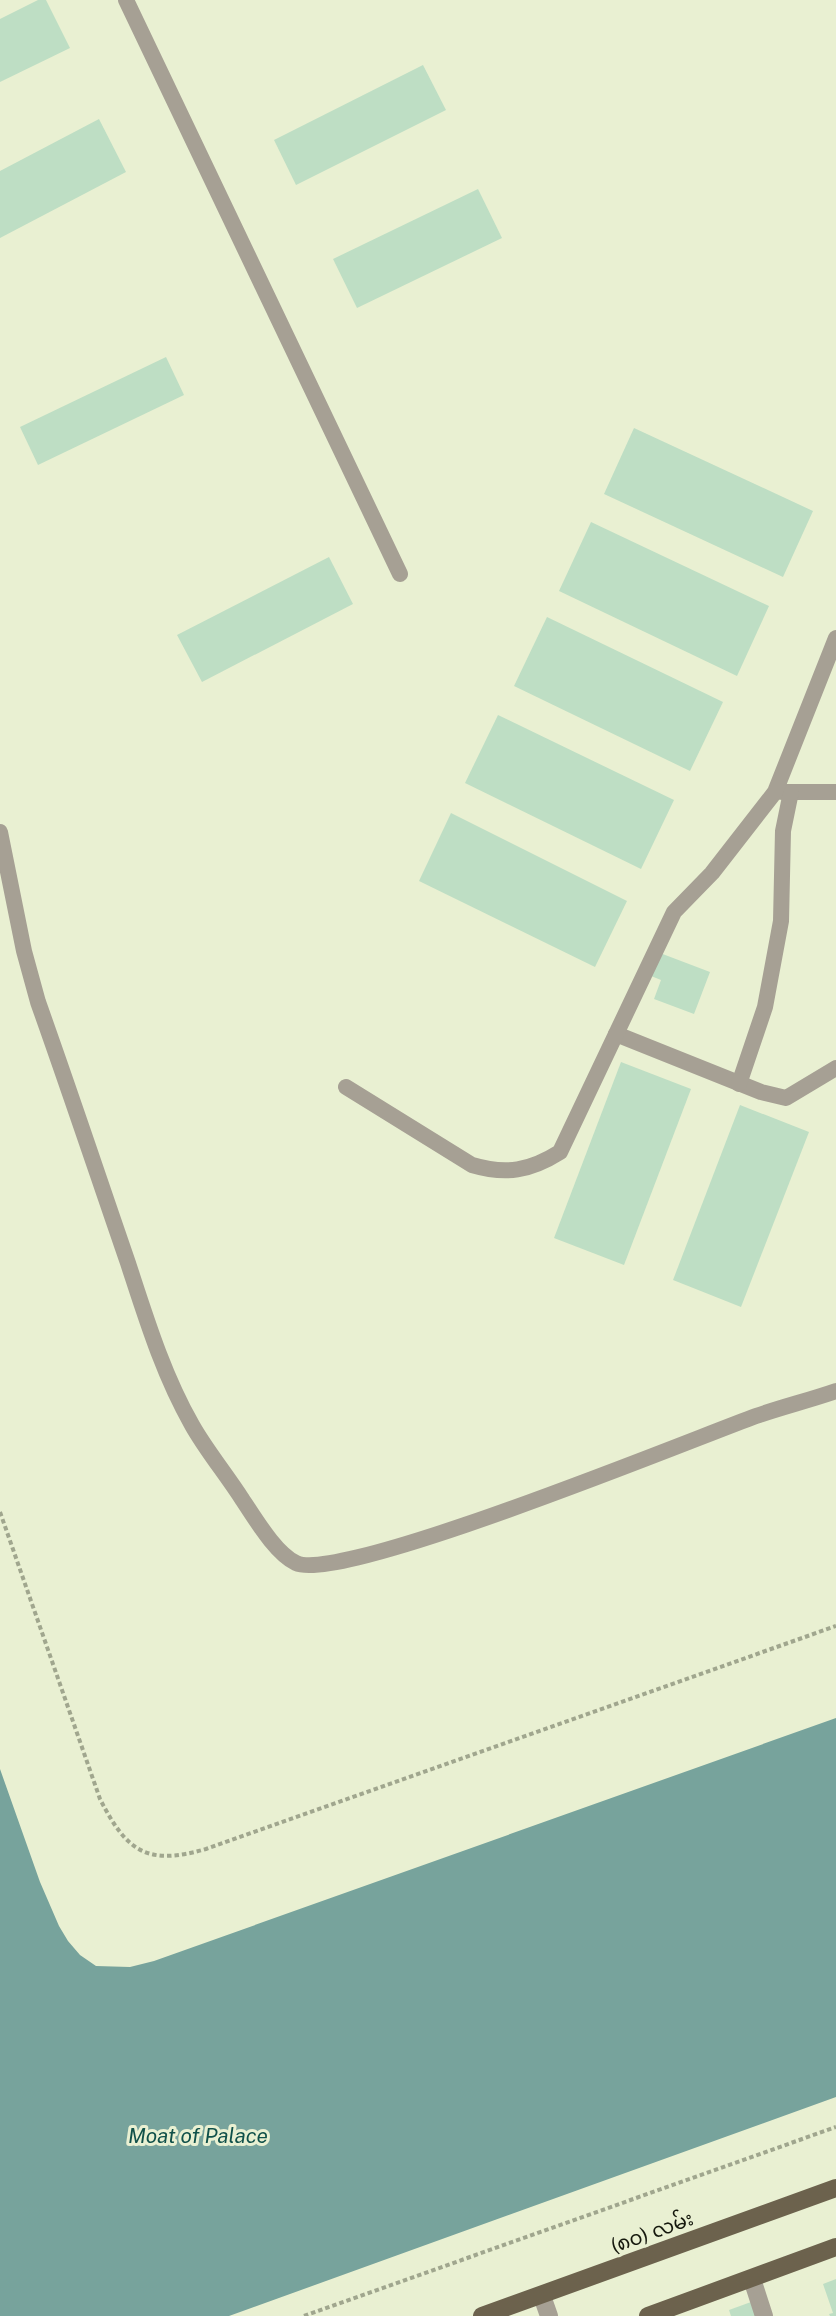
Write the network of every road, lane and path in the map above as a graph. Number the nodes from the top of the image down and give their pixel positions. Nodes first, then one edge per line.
1 (126, 0) edge
2 (400, 574) dead end
3 (836, 638) edge
4 (783, 792) junction
5 (836, 792) edge
6 (0, 832) edge
7 (616, 1034) junction
8 (836, 1068) edge
9 (739, 1084) junction
10 (346, 1087) dead end
11 (836, 1391) edge
12 (0, 1512) edge
13 (836, 1626) edge
14 (836, 2127) edge
15 (836, 2188) edge
16 (836, 2247) edge
17 (752, 2279) junction
18 (542, 2296) junction
19 (304, 2316) edge
20 (482, 2316) edge
21 (549, 2316) edge
22 (648, 2316) edge
23 (764, 2316) edge

1 - 2 lane
3 - 4 lane
4 - 5 lane
4 - 7 lane
4 - 9 lane
6 - 11 lane
7 - 9 lane
7 - 10 lane
8 - 9 lane
12 - 13 path
14 - 19 path
15 - 18 main road, (၈၀) လမ်း
16 - 17 main road
17 - 22 main road
17 - 23 street
18 - 20 main road, (၈၀) လမ်း
18 - 21 street

